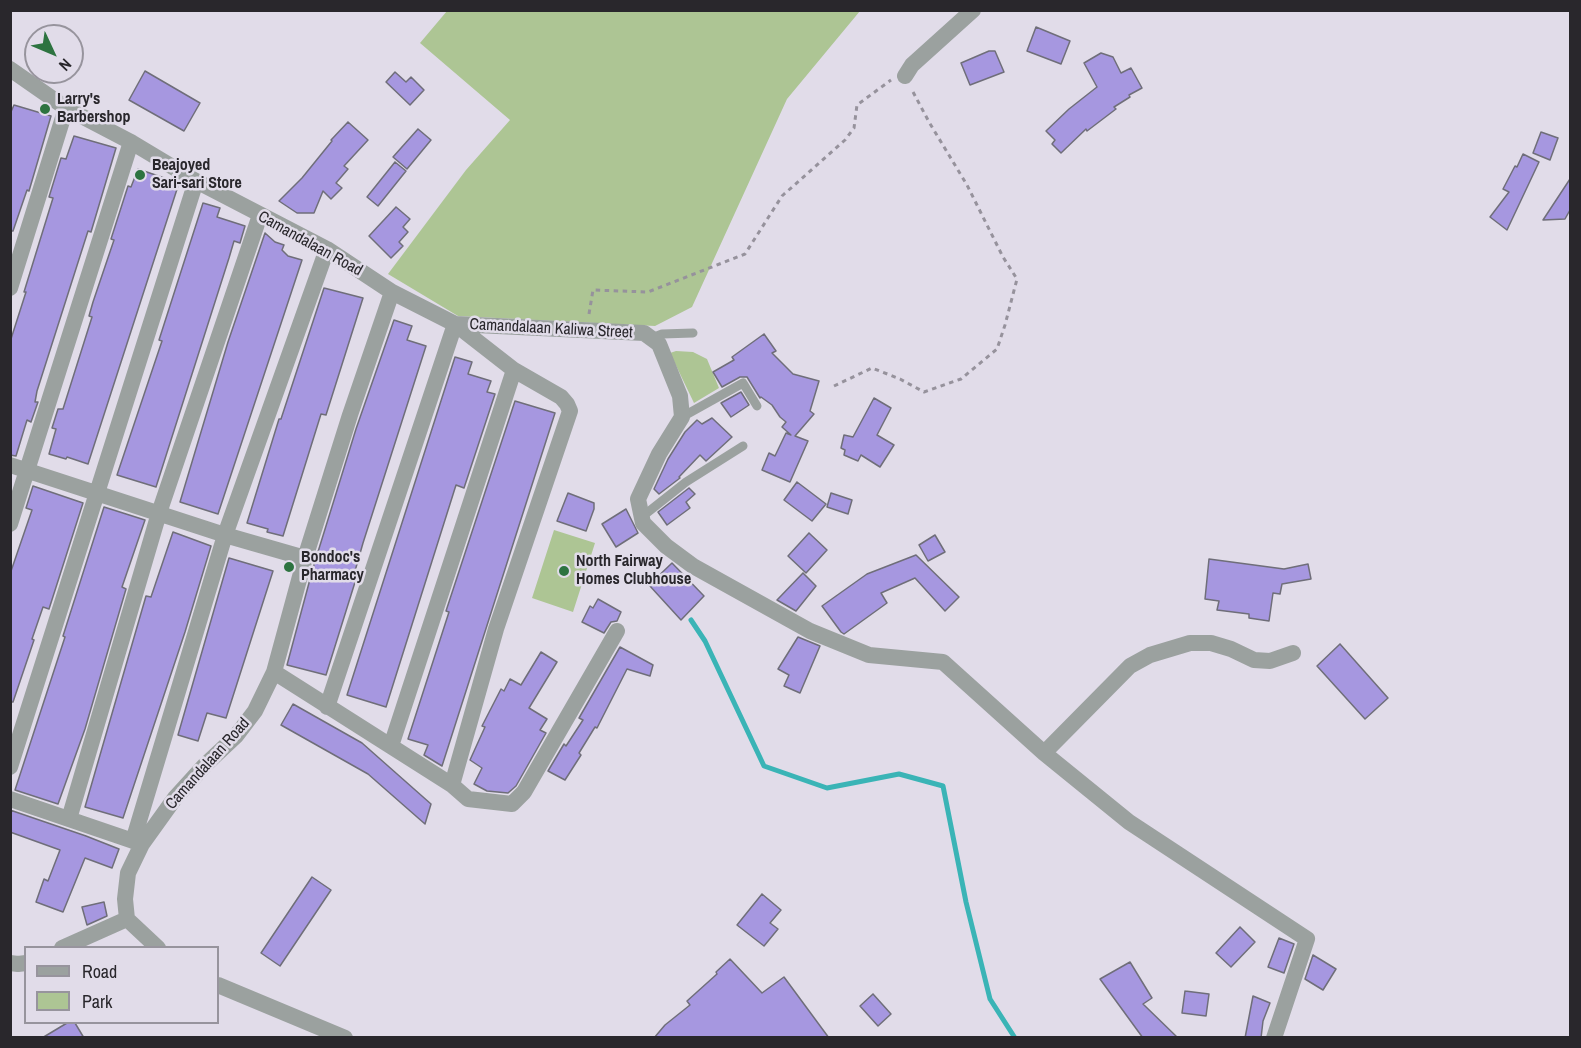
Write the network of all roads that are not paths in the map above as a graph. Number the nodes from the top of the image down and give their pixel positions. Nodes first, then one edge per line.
1 (973, 10) edge
2 (12, 74) edge
3 (905, 76) road end
4 (66, 108) junction
5 (130, 142) junction
6 (196, 181) junction
7 (260, 215) junction
8 (327, 249) junction
9 (10, 288) edge
10 (392, 292) junction
11 (455, 324) junction
12 (693, 333) dead end
13 (652, 338) junction
14 (514, 370) junction
15 (757, 406) dead end
16 (682, 417) junction
17 (743, 446) dead end
18 (10, 465) edge
19 (28, 470) junction
20 (97, 493) junction
21 (159, 513) junction
22 (643, 516) junction
23 (10, 524) edge
24 (225, 535) junction
25 (305, 558) junction
26 (617, 631) dead end
27 (1293, 653) dead end
28 (274, 672) junction
29 (327, 707) junction
30 (392, 746) junction
31 (1044, 753) junction
32 (10, 767) edge
33 (452, 785) junction
34 (10, 799) edge
35 (69, 819) junction
36 (137, 843) junction
37 (127, 919) junction
38 (66, 946) edge
39 (156, 946) edge
40 (219, 985) edge
41 (345, 1038) edge
42 (1274, 1038) edge

1 - 3 street
2 - 4 street, Camandalaan Road
4 - 5 street, Camandalaan Road
4 - 9 street
5 - 6 street, Camandalaan Road
5 - 19 street
6 - 7 street, Camandalaan Road
6 - 20 street
7 - 8 street, Camandalaan Road
7 - 21 street
8 - 10 street, Camandalaan Road
8 - 24 street
10 - 11 street, Camandalaan Road
10 - 25 street, Camandalaan Road
11 - 13 street, Camandalaan Kaliwa Street
11 - 14 street
11 - 29 street
12 - 13 lane
13 - 16 street, Camandalaan Kaliwa Street
14 - 30 street
14 - 33 street
15 - 16 lane
16 - 22 street
17 - 22 lane
18 - 19 street
19 - 20 street
19 - 23 street
20 - 21 street
20 - 32 street
21 - 24 street
21 - 35 street
22 - 31 street
24 - 25 street
24 - 36 street
25 - 28 street, Camandalaan Road
26 - 33 street
27 - 31 street
28 - 29 street
28 - 36 street, Camandalaan Road
29 - 30 street
30 - 33 street
31 - 42 street
34 - 35 street
35 - 36 street
36 - 37 street, Camandalaan Road
37 - 38 street
37 - 39 street
40 - 41 street

